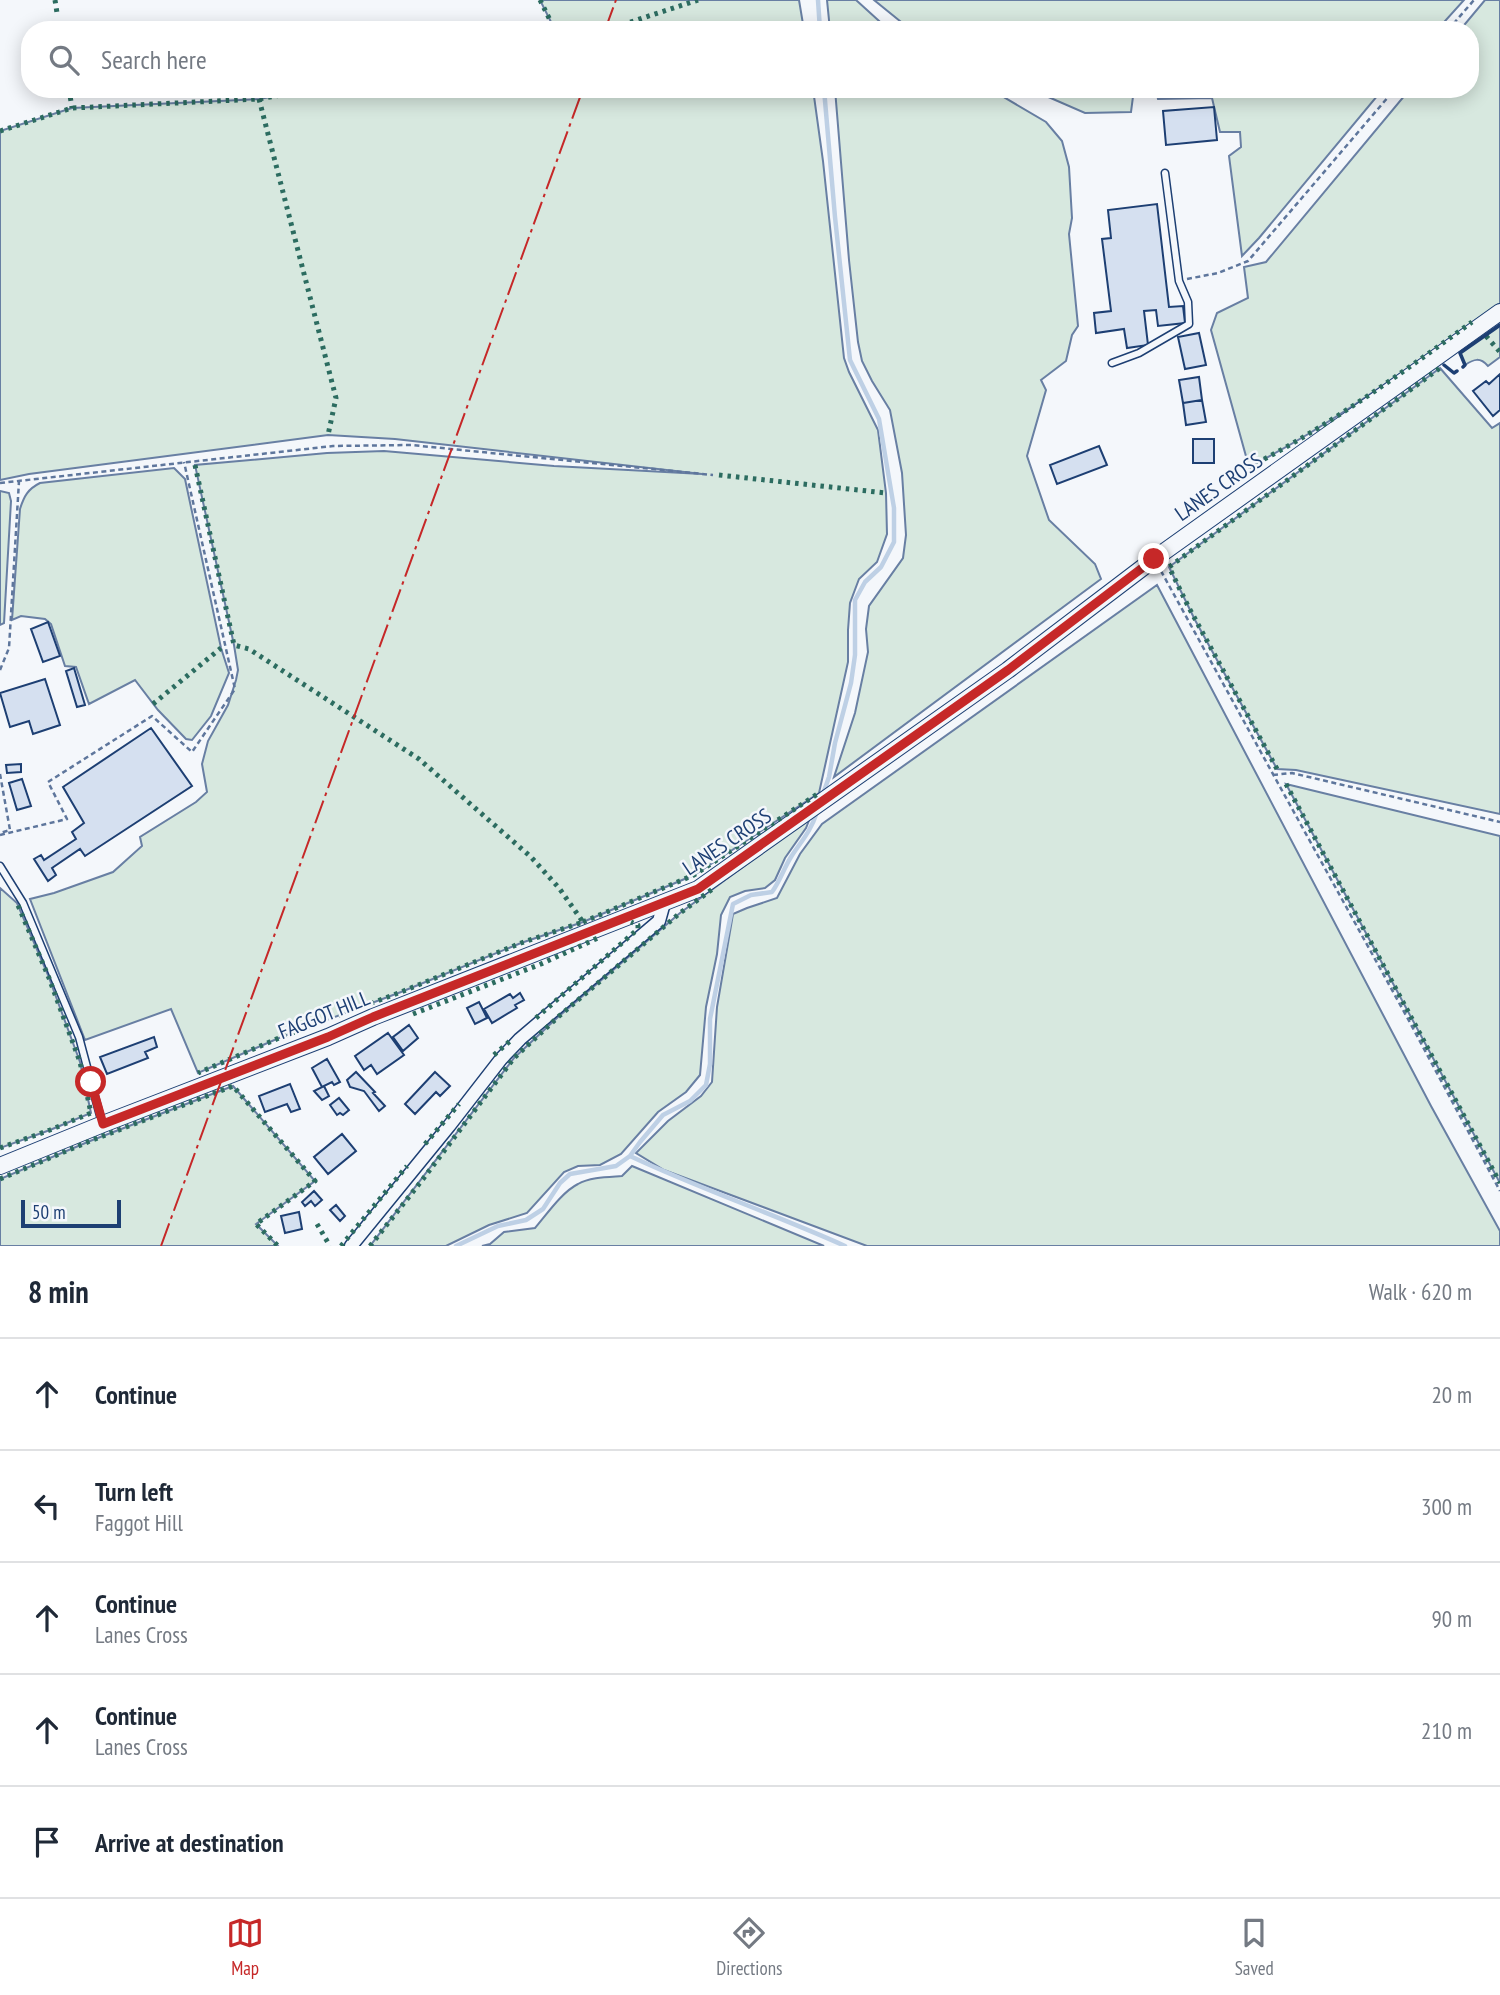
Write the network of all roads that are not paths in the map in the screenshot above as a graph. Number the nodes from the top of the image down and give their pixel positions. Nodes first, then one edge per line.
1 (1165, 173) dead end
2 (1500, 313) edge
3 (1112, 363) dead end
4 (0, 866) edge
5 (664, 903) junction
6 (103, 1124) junction
7 (0, 1166) edge
8 (351, 1246) edge

1 - 3 lane
2 - 5 street, LANES CROSS
4 - 6 lane
5 - 6 street, FAGGOT HILL
5 - 8 street
6 - 7 street, FAGGOT HILL

